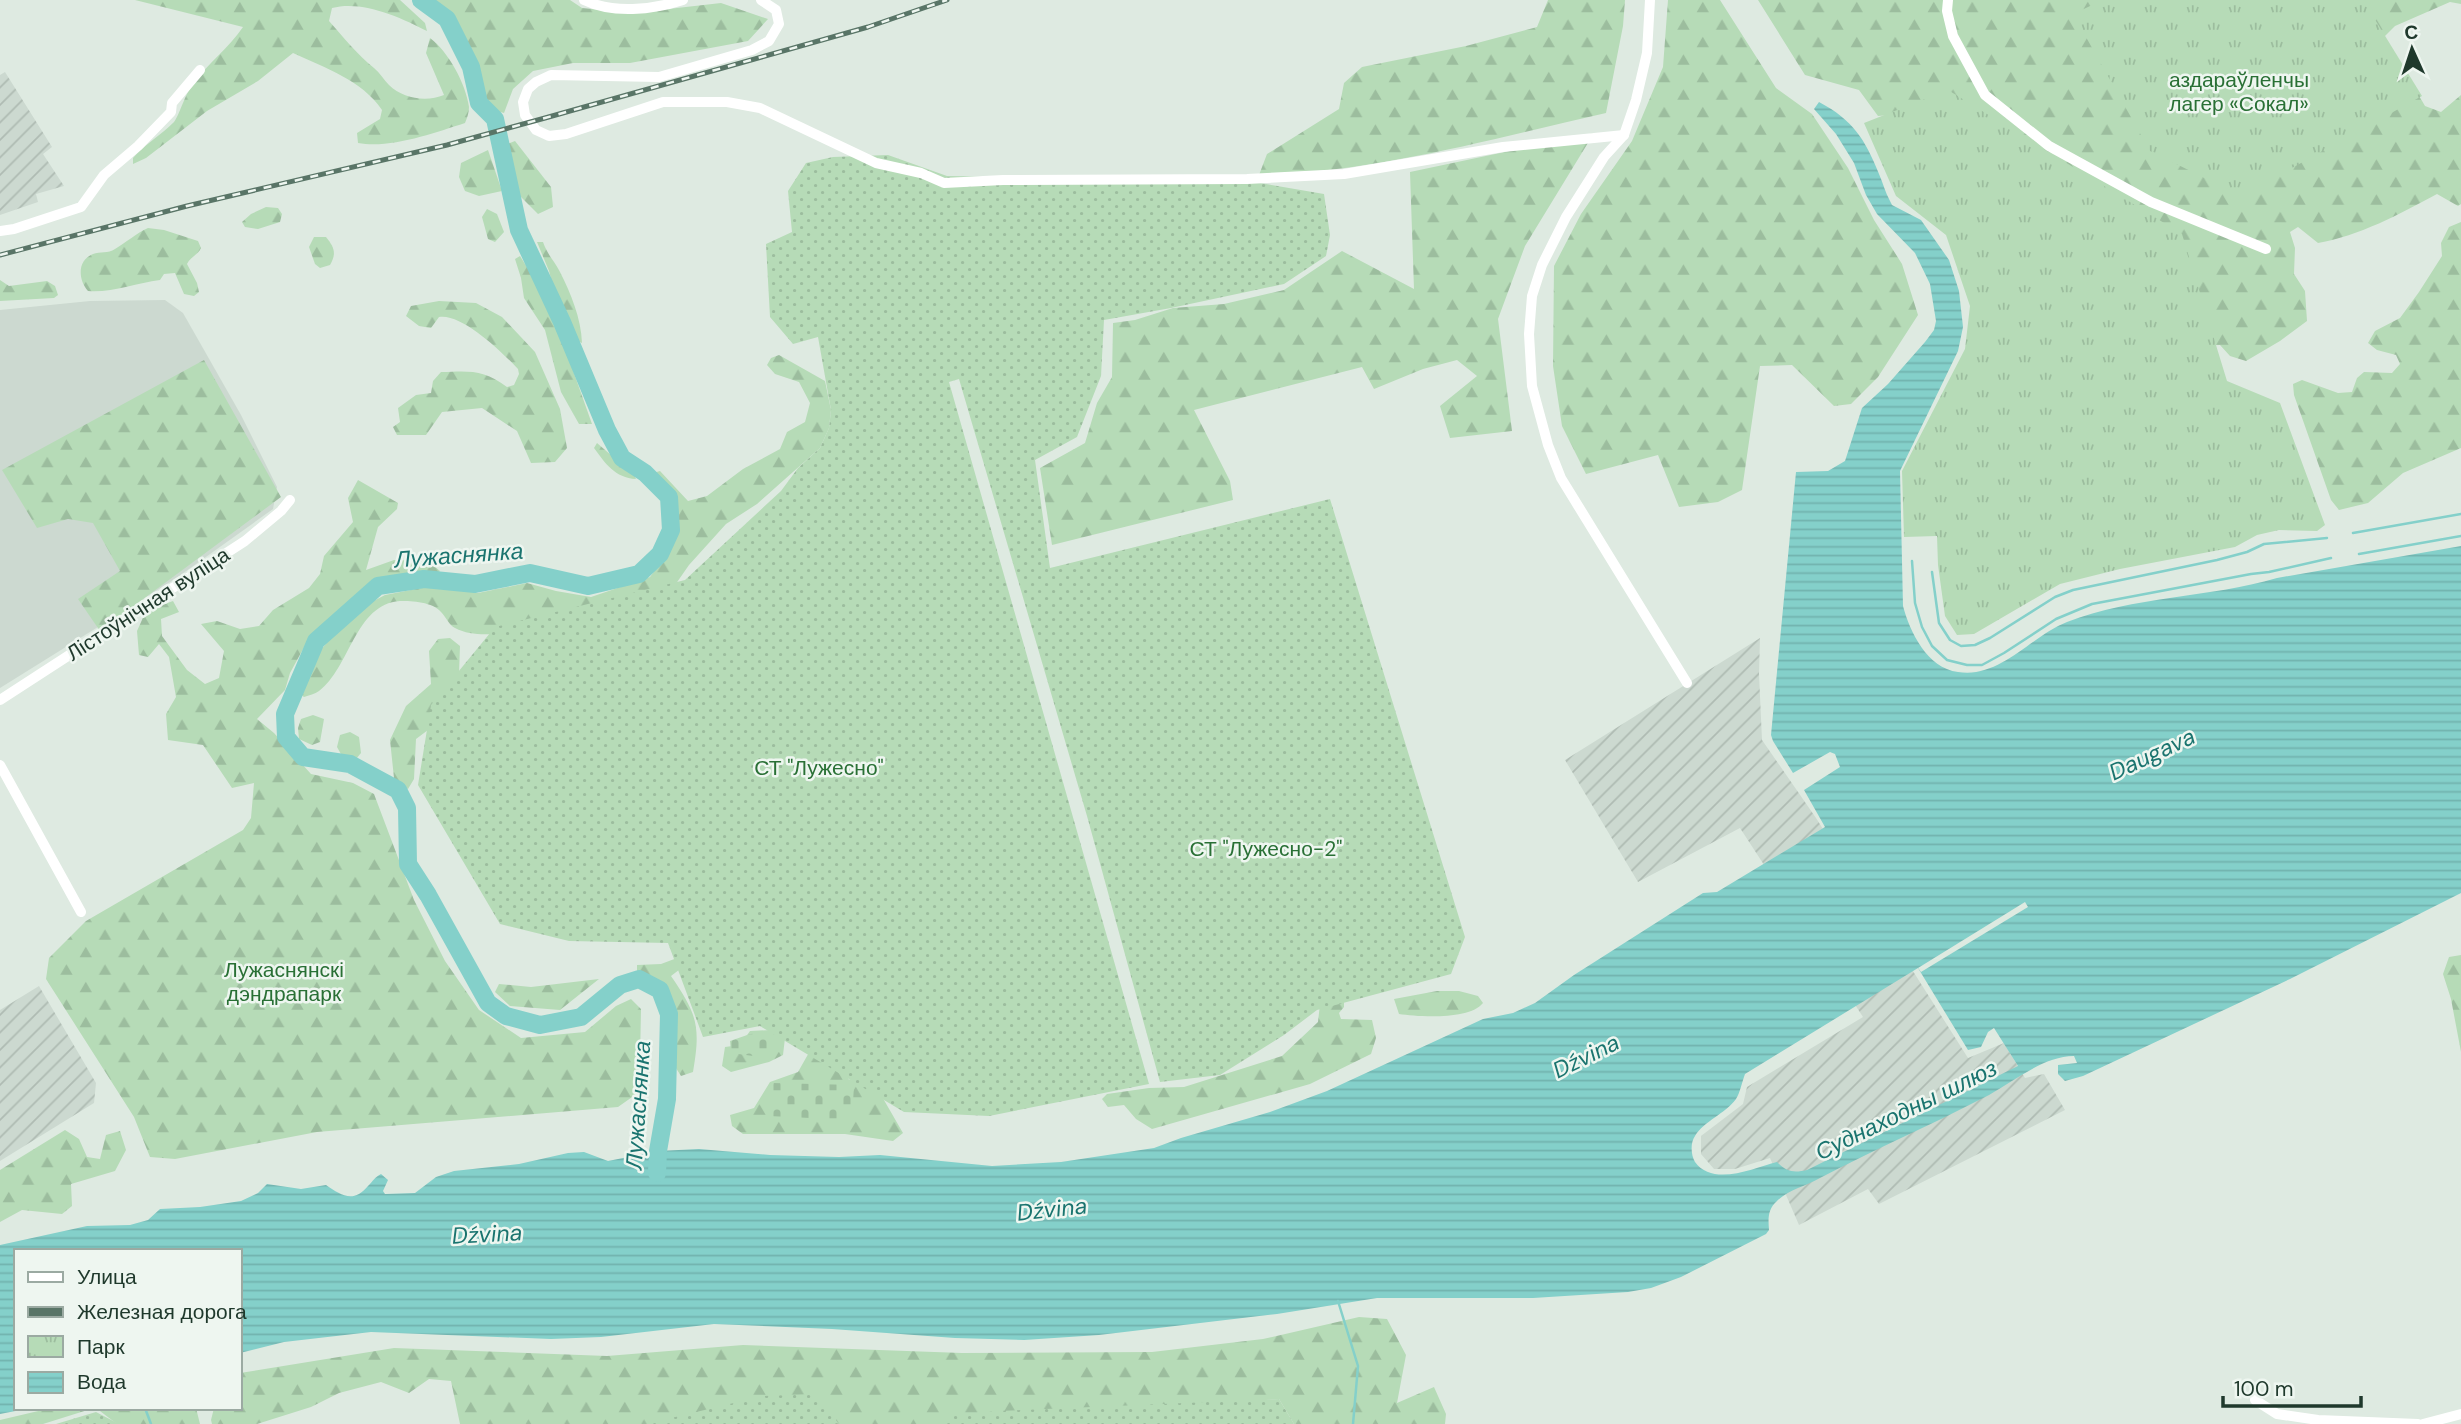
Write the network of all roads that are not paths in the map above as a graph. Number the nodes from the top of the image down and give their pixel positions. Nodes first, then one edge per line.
1 (584, 0) edge
2 (683, 0) edge
3 (761, 0) edge
4 (1650, 0) edge
5 (1948, 0) edge
6 (200, 70) dead end
7 (1625, 135) junction
8 (0, 231) edge
9 (2266, 248) dead end
10 (290, 500) dead end
11 (1687, 683) dead end
12 (0, 700) edge
13 (0, 765) edge
14 (80, 912) dead end
15 (2255, 1400) dead end
16 (2461, 1414) edge
17 (2418, 1424) edge
18 (2423, 1424) edge

1 - 2 street
3 - 7 street
4 - 7 street
5 - 9 street
6 - 8 street
7 - 11 street
10 - 12 street, Лістоўнічная вуліца
13 - 14 street
15 - 17 street
16 - 18 street

